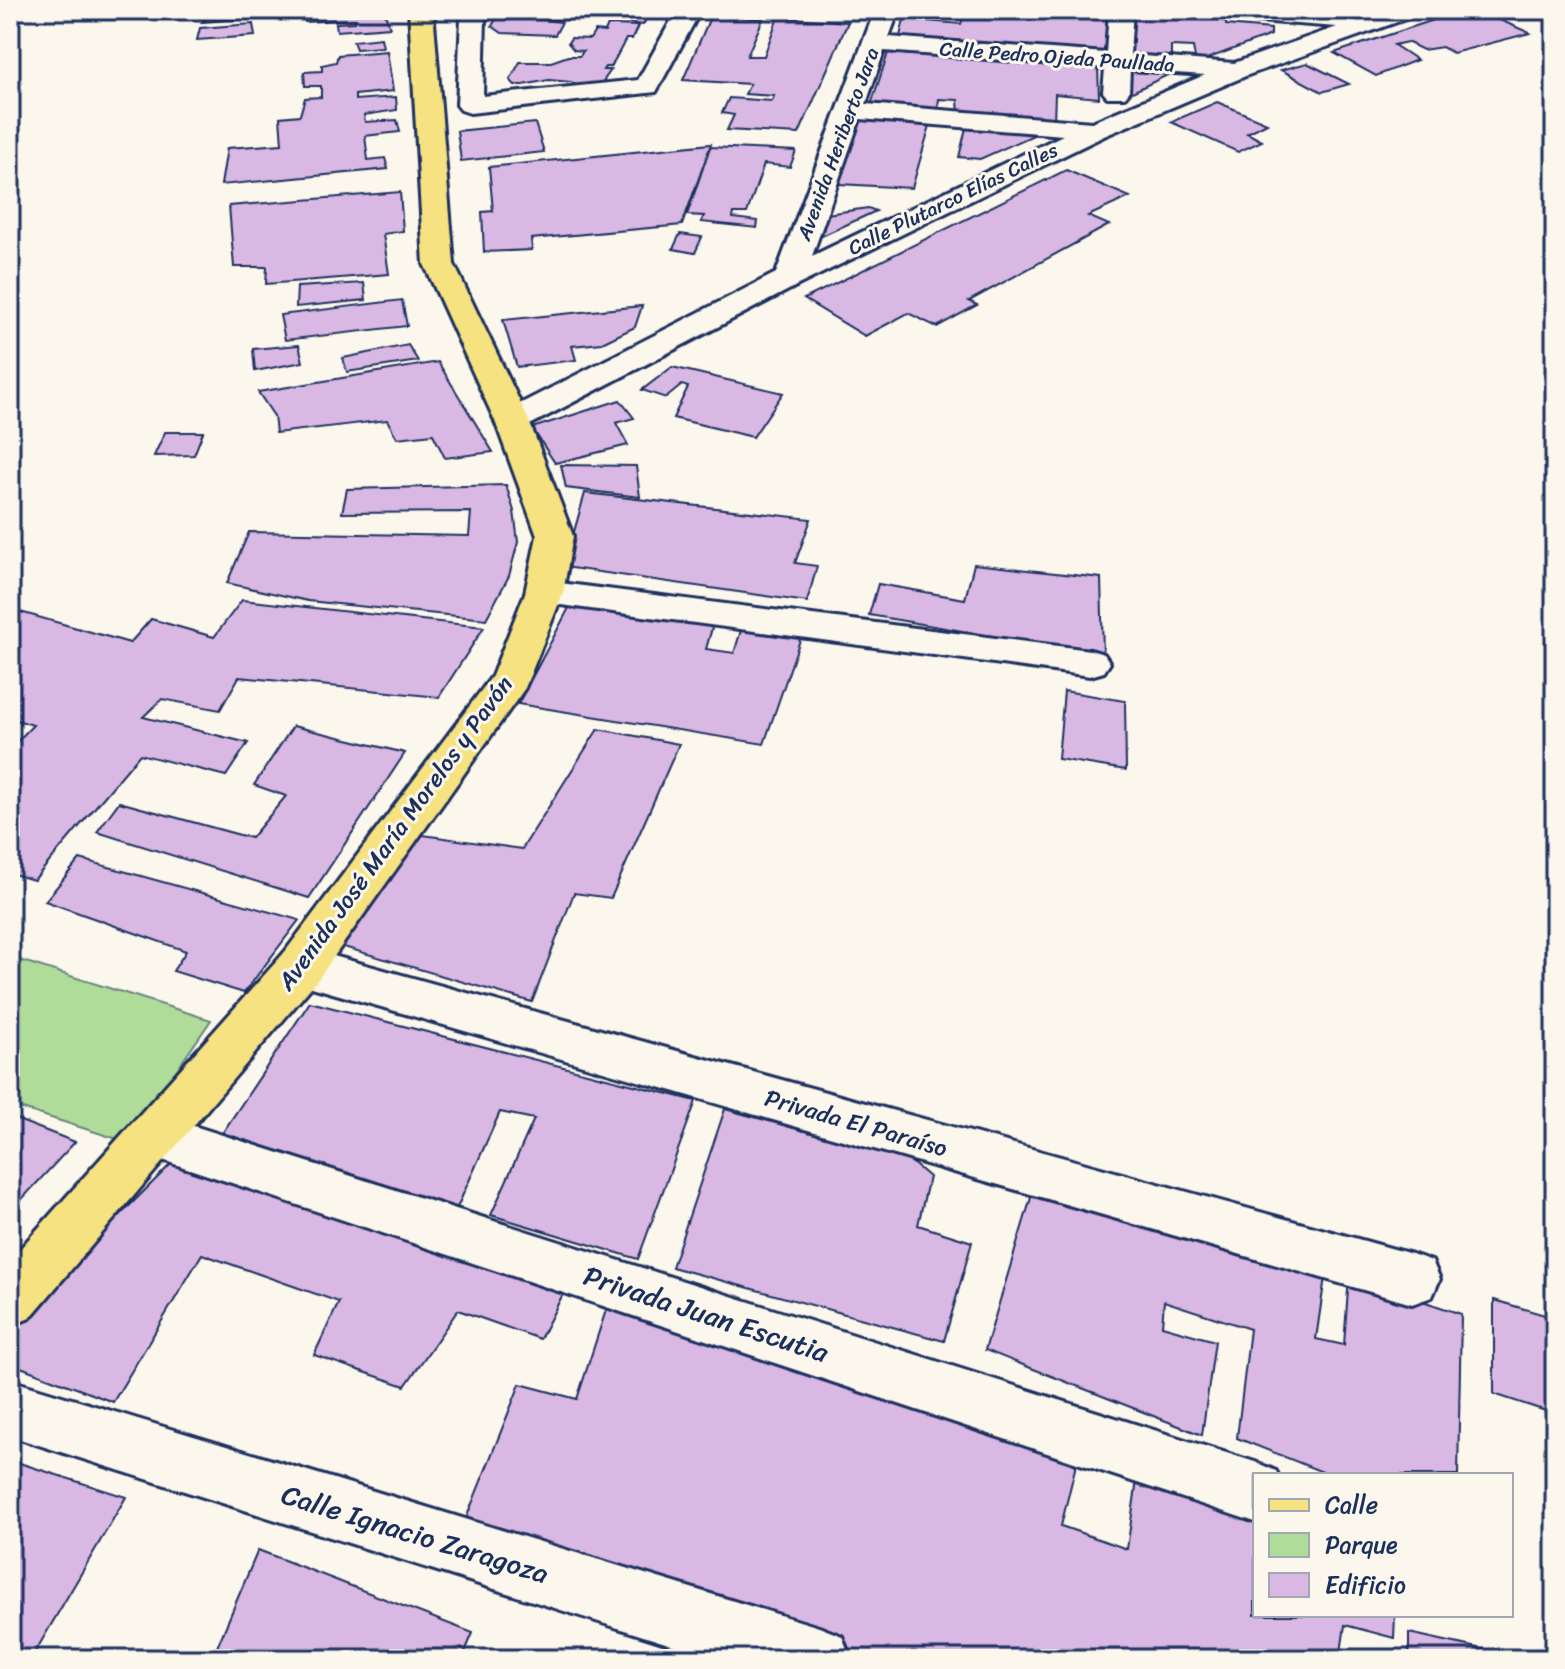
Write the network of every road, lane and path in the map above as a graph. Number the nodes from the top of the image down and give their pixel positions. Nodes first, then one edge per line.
1 (421, 10) edge
2 (476, 10) edge
3 (689, 10) edge
4 (887, 10) edge
5 (1121, 10) edge
6 (1204, 10) edge
7 (1409, 10) edge
8 (1373, 23) junction
9 (875, 43) junction
10 (1118, 61) junction
11 (1239, 70) junction
12 (850, 110) junction
13 (1105, 126) junction
14 (789, 278) junction
15 (512, 421) junction
16 (544, 593) junction
17 (1090, 663) dead end
18 (301, 966) junction
19 (156, 1136) junction
20 (1412, 1279) dead end
21 (12, 1297) edge
22 (10, 1408) edge
23 (1253, 1491) edge
24 (819, 1659) edge

1 - 15 main road, Avenida José María Morelos y Pavón
2 - 3 street
4 - 9 street, Avenida Heriberto Jara
5 - 10 street
6 - 8 street
7 - 8 street, Calle Plutarco Elías Calles
8 - 11 street, Calle Plutarco Elías Calles
9 - 10 street, Calle Pedro Ojeda Paullada
9 - 12 street, Avenida Heriberto Jara
10 - 11 street, Calle Pedro Ojeda Paullada
10 - 13 street
11 - 13 street, Calle Plutarco Elías Calles
12 - 13 street
12 - 14 street, Avenida Heriberto Jara
13 - 14 street, Calle Plutarco Elías Calles
14 - 15 street, Calle Plutarco Elías Calles
15 - 16 main road, Avenida José María Morelos y Pavón
16 - 17 street
16 - 18 main road, Avenida José María Morelos y Pavón
18 - 19 main road, Avenida José María Morelos y Pavón
18 - 20 street, Privada El Paraíso
19 - 21 main road, Avenida José María Morelos y Pavón
19 - 23 street, Privada Juan Escutia
22 - 24 street, Calle Ignacio Zaragoza

